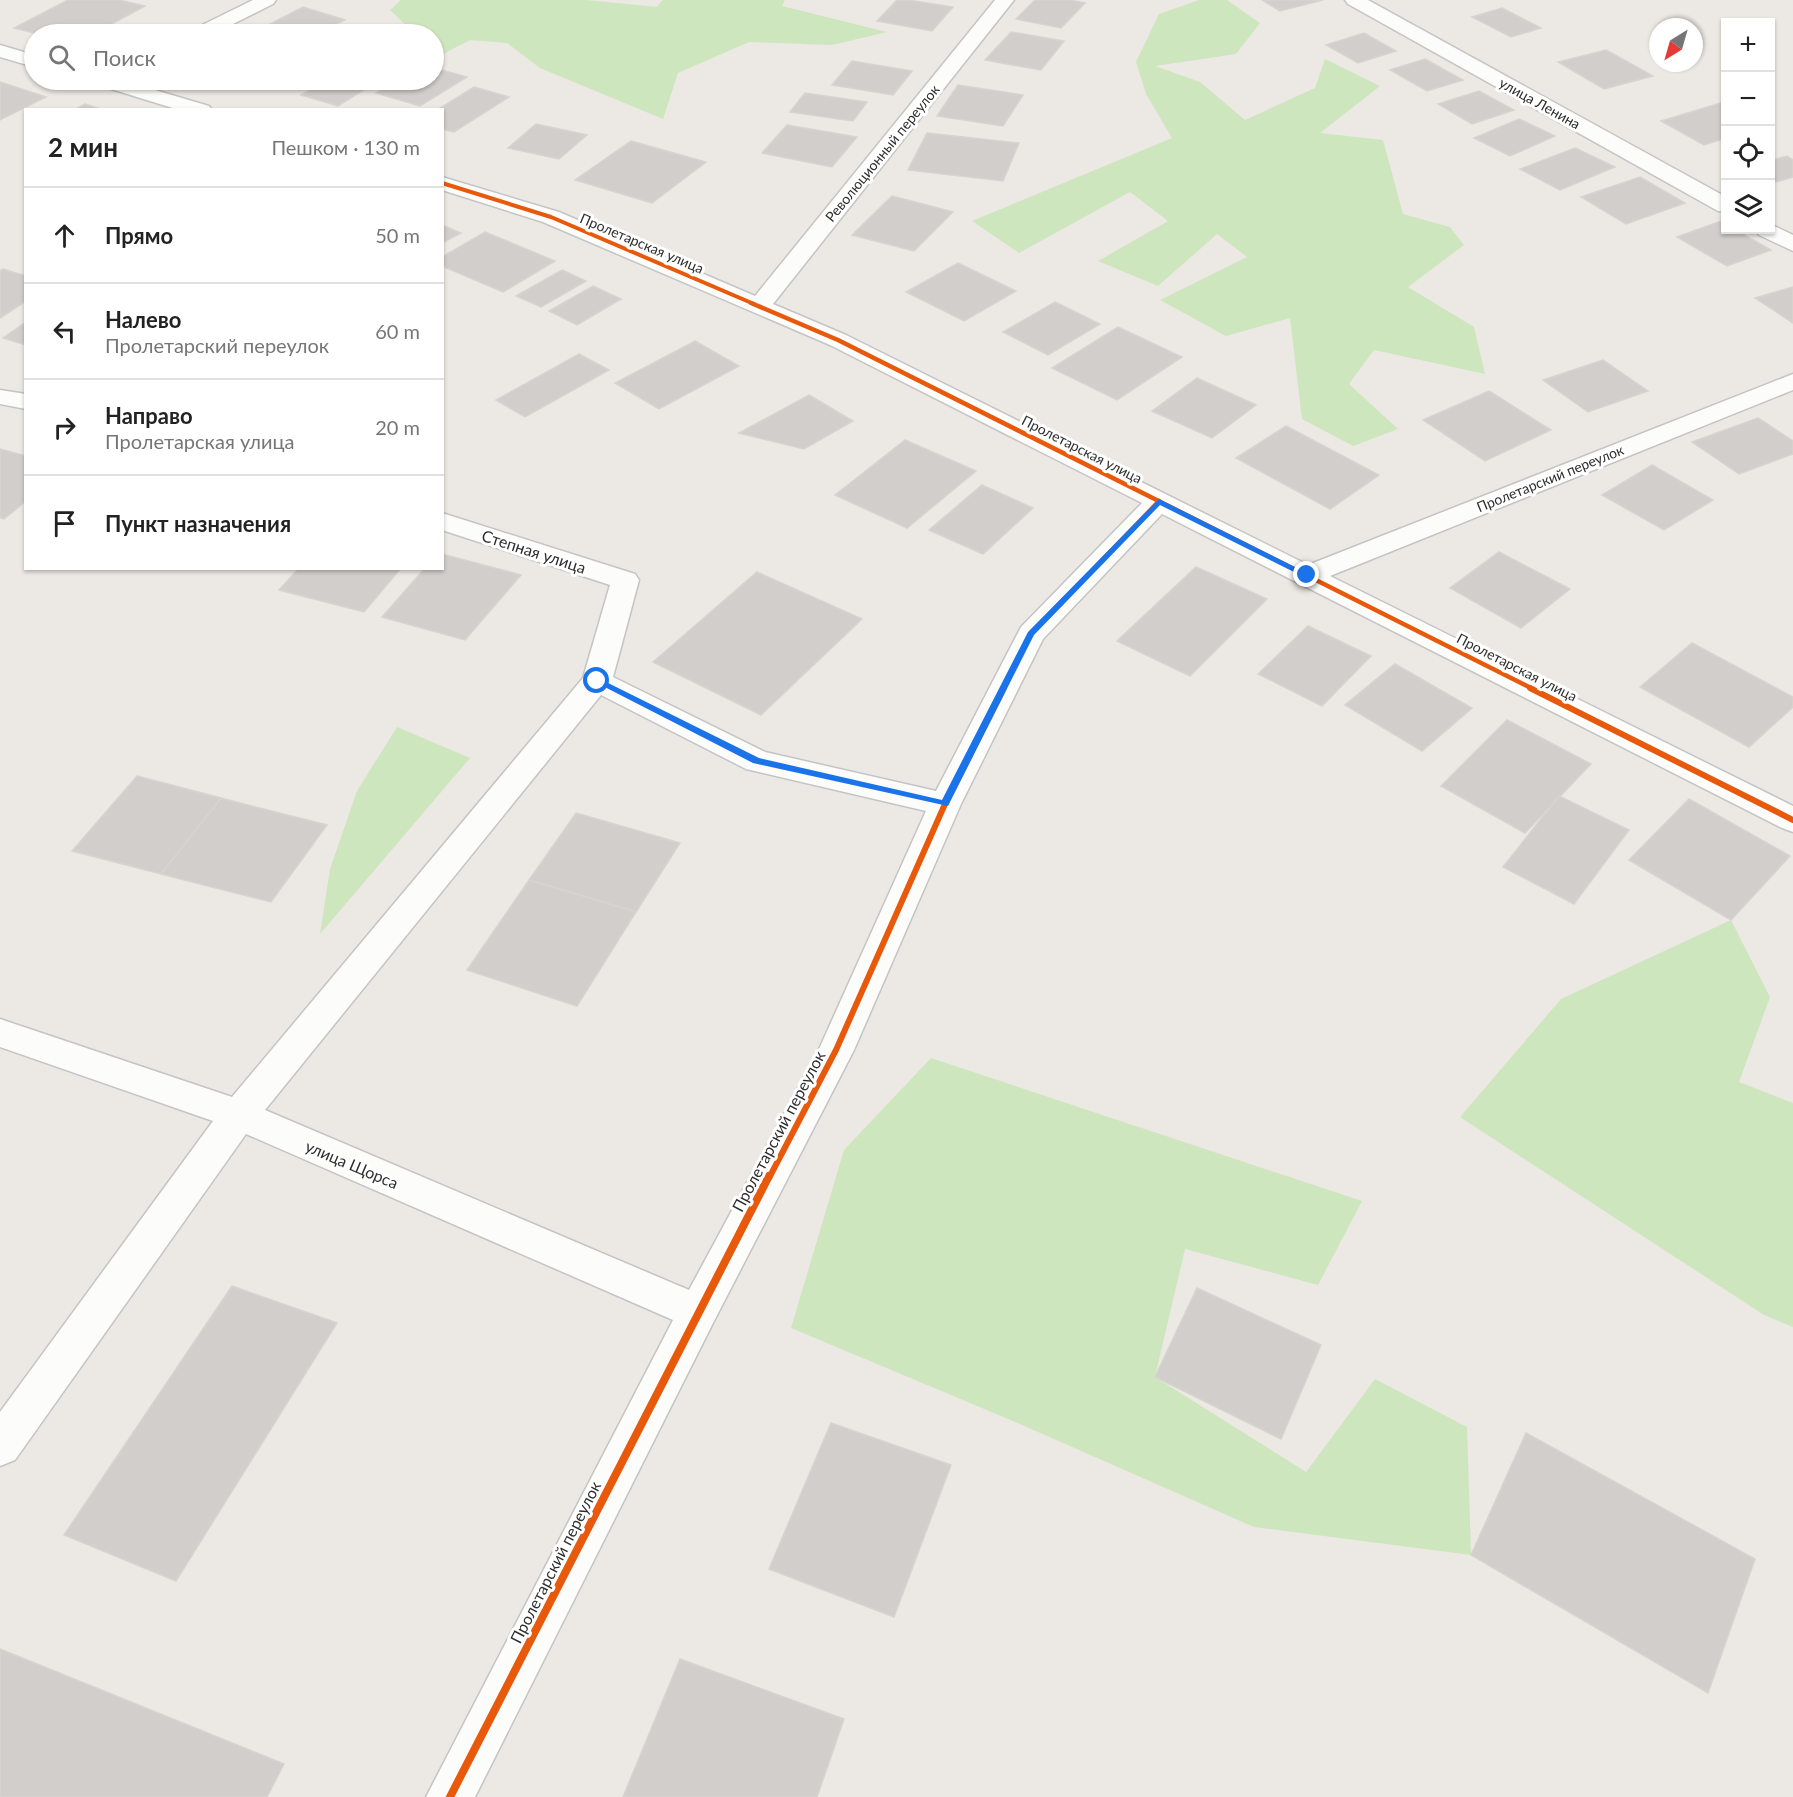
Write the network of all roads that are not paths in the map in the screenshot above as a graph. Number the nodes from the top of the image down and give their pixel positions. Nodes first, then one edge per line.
1 (267, 0) edge
2 (1005, 0) edge
3 (1354, 0) edge
4 (219, 24) edge
5 (0, 51) edge
6 (24, 58) edge
7 (138, 90) edge
8 (196, 108) edge
9 (444, 184) edge
10 (1721, 204) edge
11 (1774, 234) edge
12 (1793, 244) edge
13 (759, 306) junction
14 (1793, 381) edge
15 (0, 397) edge
16 (24, 402) edge
17 (1159, 501) junction
18 (444, 522) edge
19 (1307, 575) junction
20 (597, 681) junction
21 (945, 804) junction
22 (1793, 820) edge
23 (0, 1033) edge
24 (239, 1115) junction
25 (698, 1312) junction
26 (0, 1446) edge
27 (450, 1797) edge

1 - 4 street
2 - 13 street, Революционный переулок
3 - 10 street, улица Ленина
5 - 6 street
7 - 8 street
9 - 13 street, Пролетарская улица
11 - 12 street
13 - 17 street, Пролетарская улица
14 - 19 street, Пролетарский переулок
15 - 16 street
17 - 19 street, Пролетарская улица
17 - 21 street, Пролетарский переулок
18 - 20 street, Степная улица
19 - 22 street, Пролетарская улица
20 - 21 street
20 - 24 street
21 - 25 street, Пролетарский переулок
23 - 24 street, улица Щорса
24 - 25 street, улица Щорса
24 - 26 street
25 - 27 street, Пролетарский переулок

